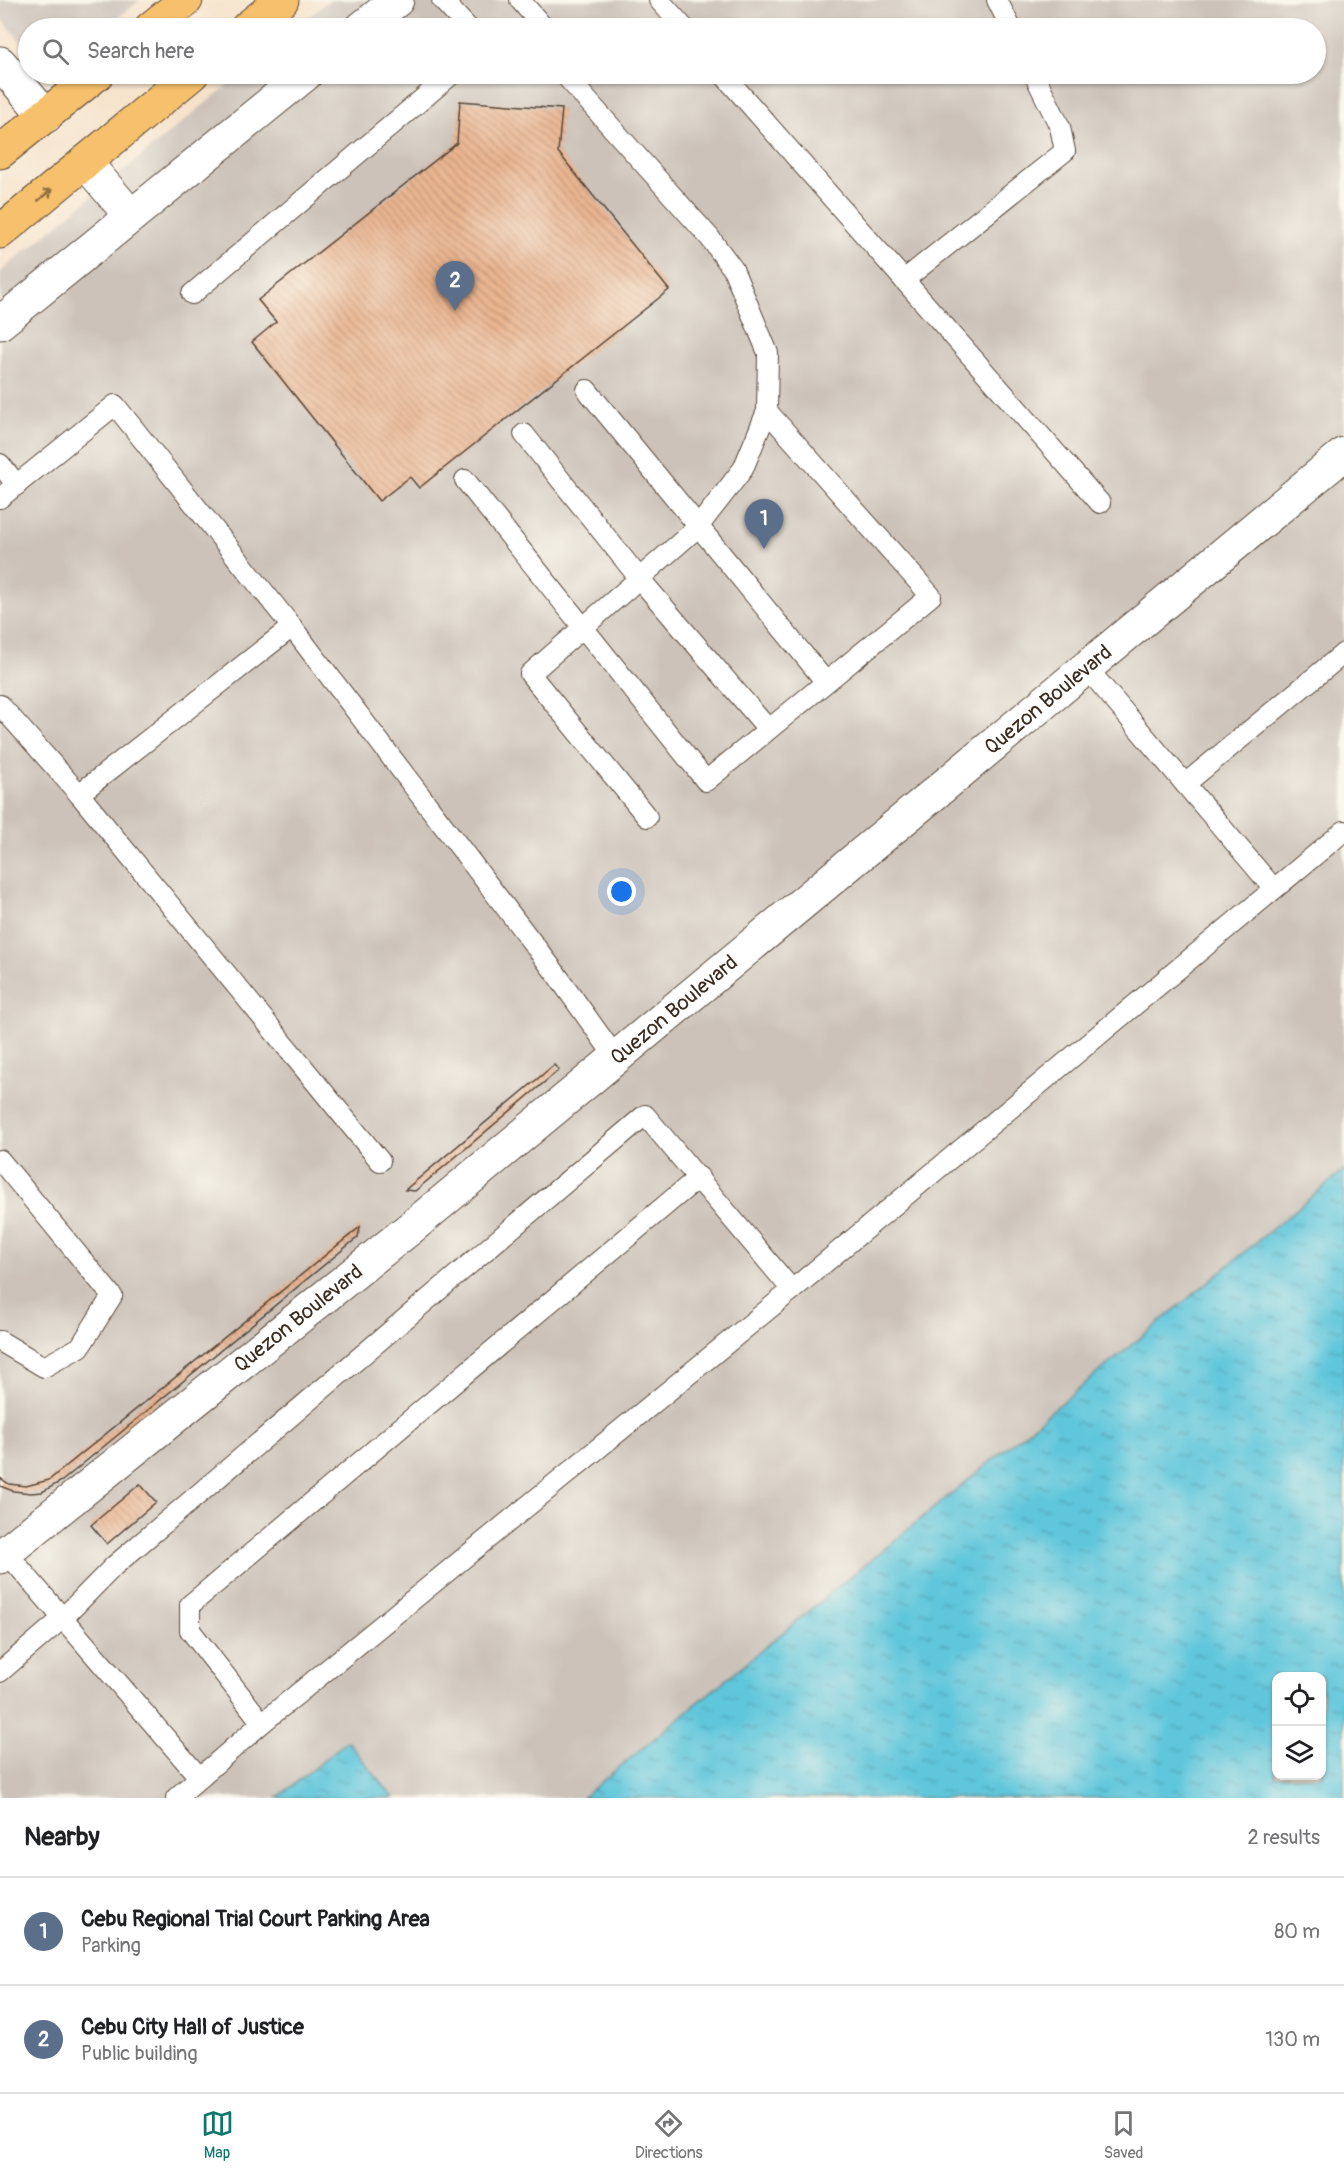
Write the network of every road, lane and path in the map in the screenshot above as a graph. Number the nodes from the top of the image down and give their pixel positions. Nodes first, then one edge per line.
1 (186, 0) edge
2 (282, 0) edge
3 (397, 0) edge
4 (442, 0) edge
5 (520, 0) edge
6 (659, 0) edge
7 (997, 0) edge
8 (164, 18) edge
9 (260, 18) edge
10 (374, 18) edge
11 (459, 18) edge
12 (535, 18) edge
13 (675, 18) edge
14 (1006, 18) edge
15 (0, 63) edge
16 (18, 84) edge
17 (18, 84) edge
18 (85, 84) edge
19 (180, 84) edge
20 (294, 84) edge
21 (440, 84) edge
22 (573, 84) edge
23 (732, 84) edge
24 (1039, 84) edge
25 (46, 116) junction
26 (0, 152) edge
27 (85, 162) junction
28 (131, 216) junction
29 (0, 232) edge
30 (904, 280) junction
31 (192, 294) dead end
32 (0, 323) edge
33 (587, 390) dead end
34 (767, 411) junction
35 (524, 434) dead end
36 (1344, 454) edge
37 (0, 464) edge
38 (465, 480) dead end
39 (17, 485) junction
40 (0, 498) edge
41 (1100, 503) dead end
42 (698, 527) junction
43 (639, 578) junction
44 (291, 627) junction
45 (584, 627) junction
46 (1344, 653) edge
47 (1086, 667) junction
48 (825, 681) junction
49 (0, 705) edge
50 (768, 729) junction
51 (1185, 783) junction
52 (79, 794) junction
53 (647, 817) dead end
54 (1344, 831) edge
55 (1274, 889) junction
56 (616, 1059) junction
57 (0, 1160) edge
58 (380, 1161) dead end
59 (699, 1177) junction
60 (792, 1290) junction
61 (0, 1341) edge
62 (2, 1549) edge
63 (63, 1618) junction
64 (0, 1671) edge
65 (262, 1723) junction
66 (198, 1777) junction
67 (176, 1798) edge

1 - 8 highway
2 - 9 highway
3 - 10 street
4 - 11 lane
5 - 12 lane
6 - 13 lane
7 - 14 lane
15 - 17 street
16 - 25 street
18 - 25 highway
19 - 27 highway
20 - 28 street
21 - 31 lane
22 - 34 lane
23 - 30 lane
24 - 30 lane
25 - 26 highway
27 - 28 street
29 -> 27 highway
28 - 32 street
30 - 41 lane
33 - 42 lane
34 - 42 lane
34 - 48 lane
35 - 43 lane
36 - 47 street, Quezon Boulevard
37 - 39 lane
38 - 45 lane
39 - 40 lane
39 - 44 lane
42 - 43 lane
42 - 48 lane
43 - 45 lane
43 - 50 lane
44 - 52 lane
44 - 56 lane
45 - 50 lane
45 - 53 lane
46 - 51 lane
47 - 51 lane
47 - 56 street, Quezon Boulevard
48 - 50 lane
49 - 52 lane
51 - 55 lane
52 - 58 lane
54 - 55 lane
55 - 60 lane
56 - 62 street, Quezon Boulevard
57 - 61 lane
59 - 60 lane
59 - 63 lane
59 - 65 lane
60 - 65 lane
62 - 63 lane
63 - 64 lane
63 - 66 lane
65 - 66 lane
66 - 67 lane

